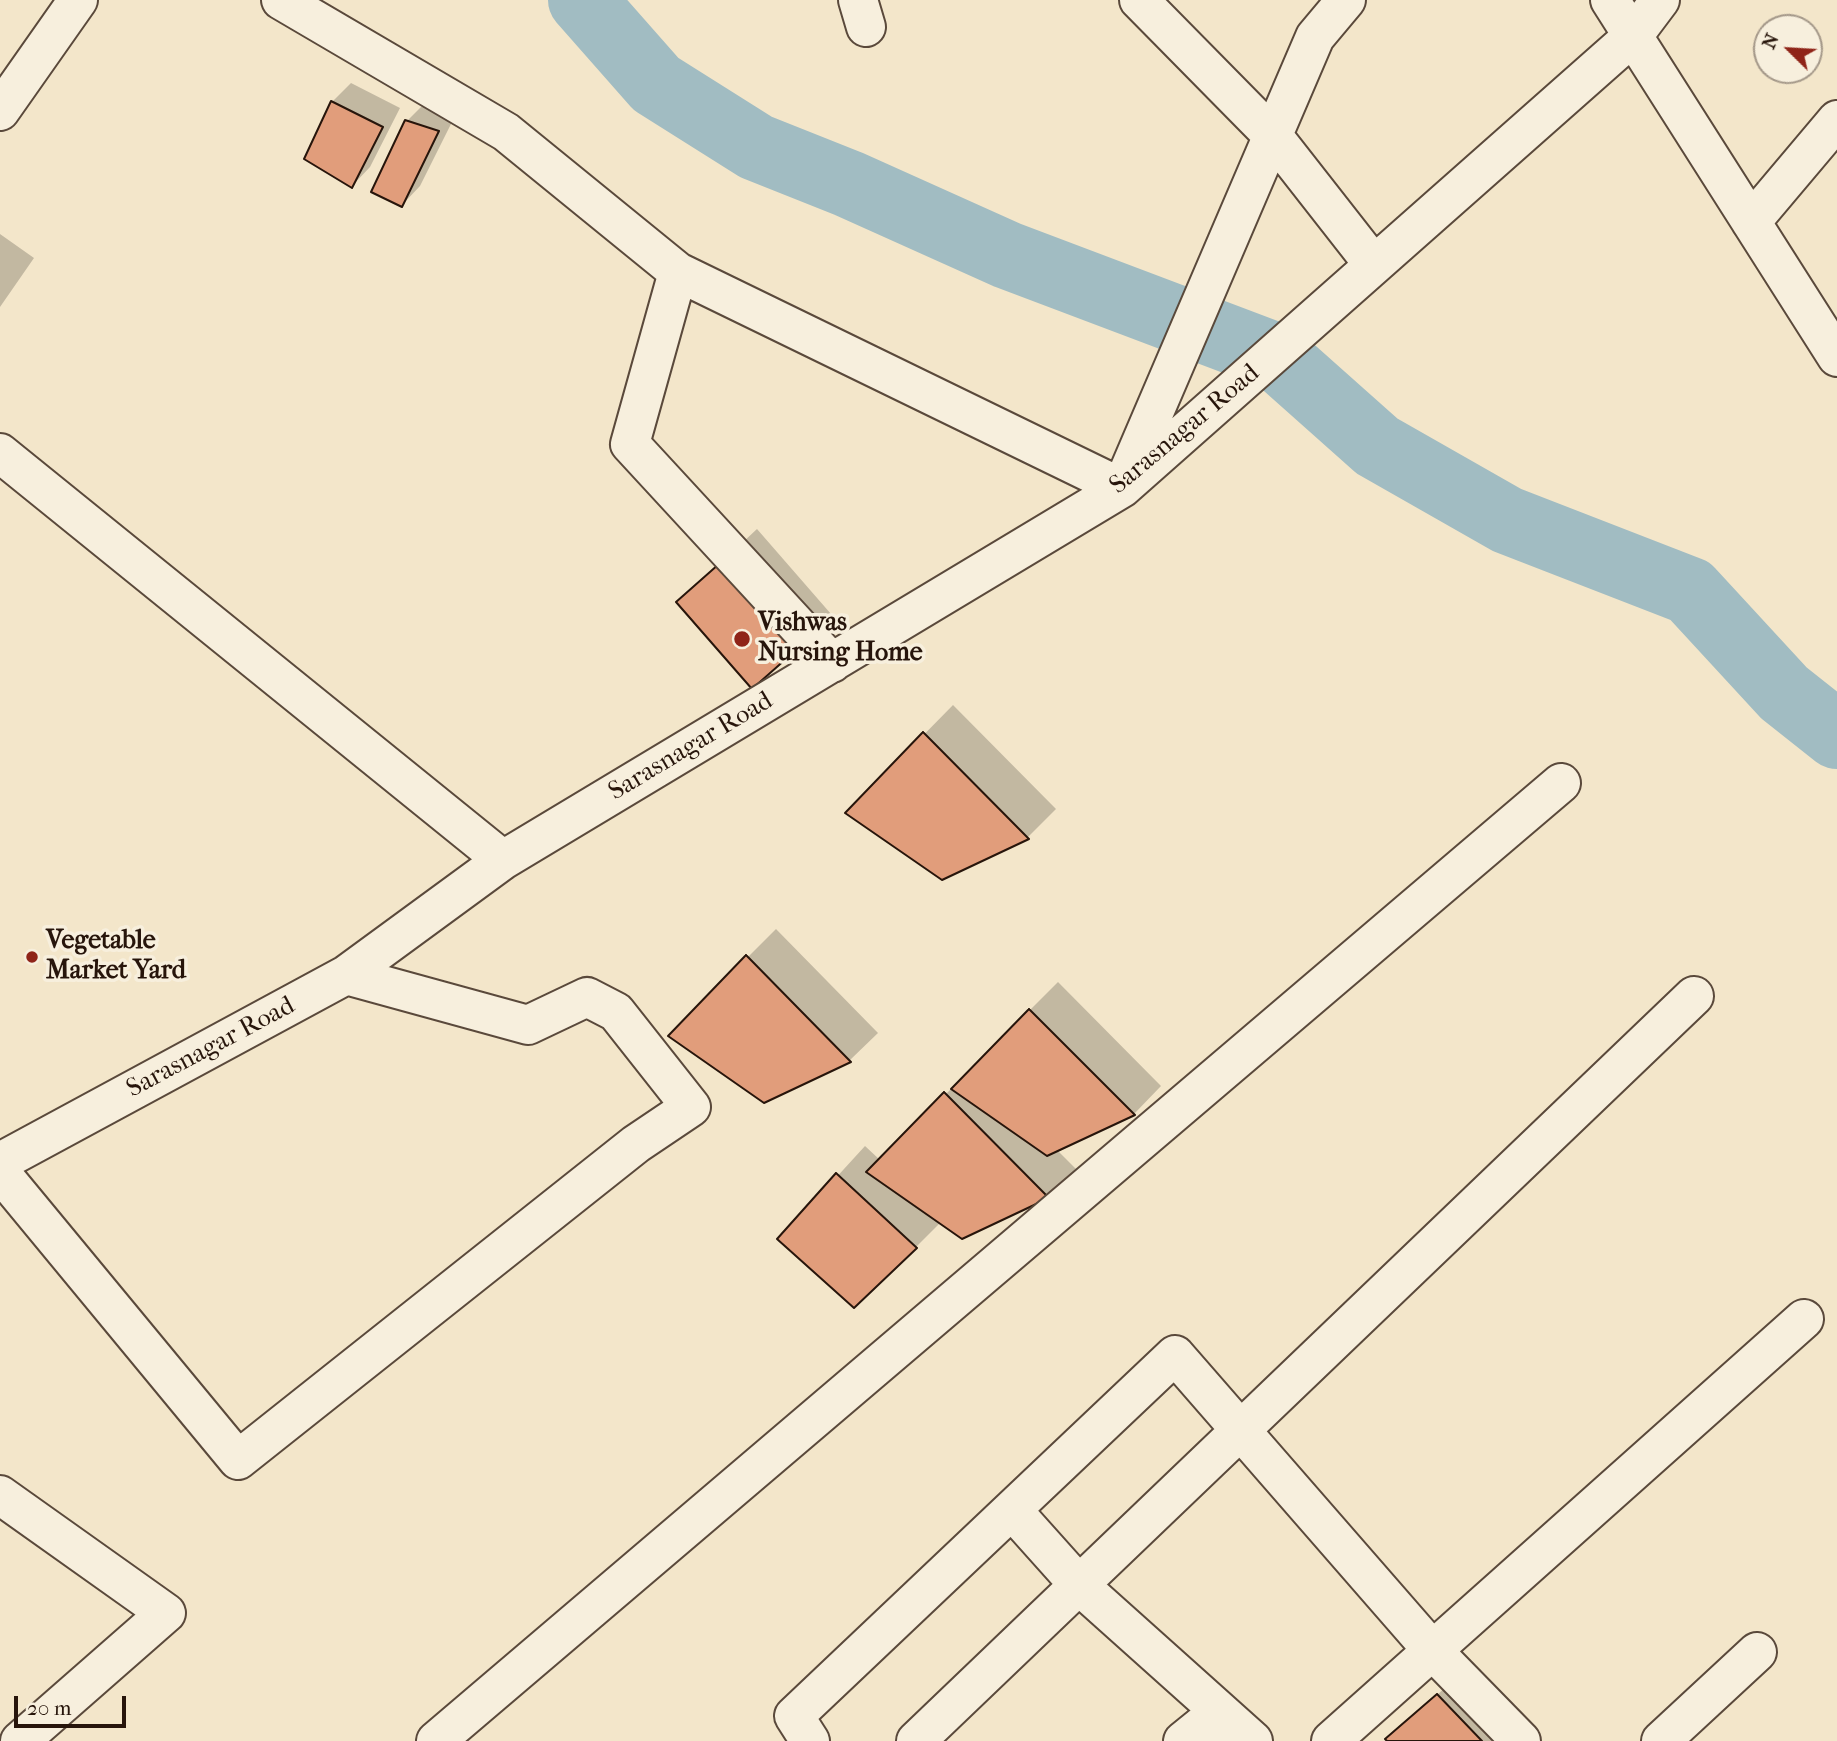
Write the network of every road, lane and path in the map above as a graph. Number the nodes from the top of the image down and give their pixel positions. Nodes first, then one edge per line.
1 (78, 0) edge
2 (281, 0) edge
3 (1139, 0) edge
4 (1346, 0) edge
5 (1610, 0) edge
6 (1660, 0) edge
7 (1633, 36) junction
8 (0, 111) edge
9 (1837, 120) edge
10 (1273, 136) junction
11 (1751, 222) junction
12 (1373, 267) junction
13 (678, 271) junction
14 (1837, 357) edge
15 (0, 453) edge
16 (1122, 488) junction
17 (832, 663) junction
18 (1561, 783) dead end
19 (503, 860) junction
20 (346, 975) junction
21 (1694, 996) dead end
22 (0, 1162) edge
23 (0, 1172) edge
24 (1804, 1319) dead end
25 (1241, 1431) junction
26 (0, 1494) edge
27 (1012, 1510) junction
28 (1080, 1586) junction
29 (1433, 1651) junction
30 (1757, 1651) dead end
31 (20, 1741) edge
32 (436, 1741) edge
33 (810, 1741) edge
34 (916, 1741) edge
35 (1184, 1741) edge
36 (1233, 1741) edge
37 (1252, 1741) edge
38 (1331, 1741) edge
39 (1521, 1741) edge
40 (1661, 1741) edge

1 - 8 street
2 - 13 street
3 - 10 street
4 - 10 street
5 - 7 street
6 - 7 street, Sarasnagar Road
7 - 11 street
7 - 12 street, Sarasnagar Road
9 - 11 street
10 - 12 street
10 - 16 street
11 - 14 street
12 - 16 street, Sarasnagar Road
13 - 16 street
13 - 17 street
15 - 19 street
16 - 17 street, Sarasnagar Road
17 - 19 street, Sarasnagar Road
18 - 32 street
19 - 20 street, Sarasnagar Road
20 - 22 street, Sarasnagar Road
20 - 23 street
21 - 25 street
24 - 29 street
25 - 27 street
25 - 28 street
25 - 29 street
26 - 31 street
27 - 28 street
27 - 33 street
28 - 34 street
28 - 37 street
29 - 38 street
29 - 39 street
30 - 40 street
35 - 36 street

